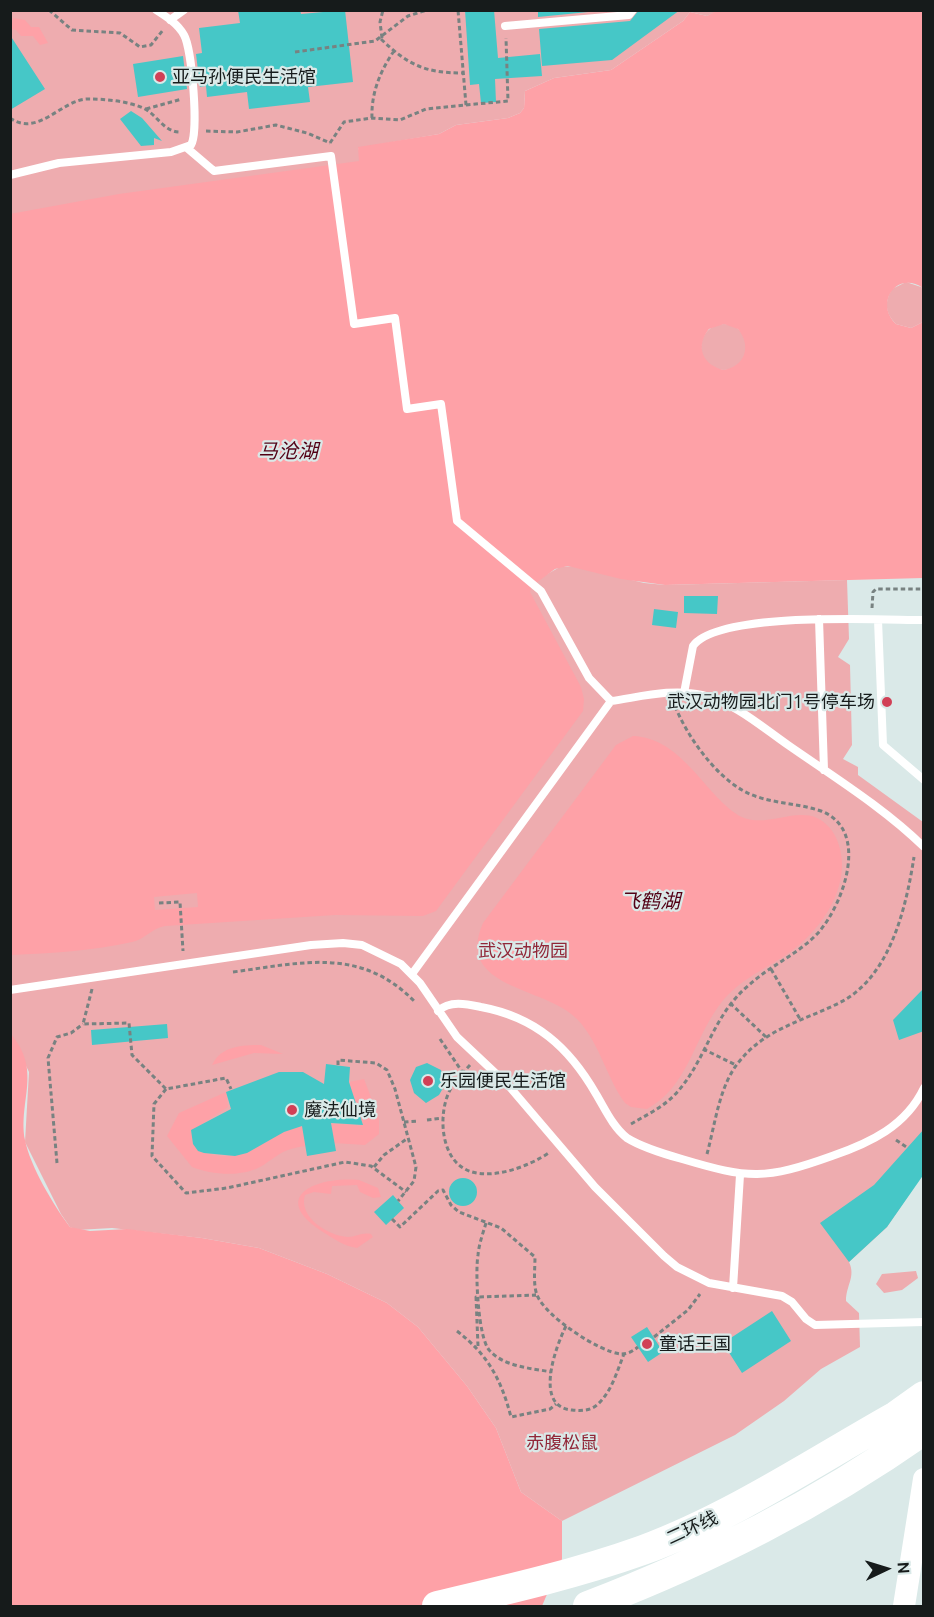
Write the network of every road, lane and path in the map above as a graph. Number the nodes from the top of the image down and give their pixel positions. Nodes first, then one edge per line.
1 (49, 10) edge
2 (156, 10) edge
3 (184, 10) edge
4 (383, 10) edge
5 (427, 10) edge
6 (458, 10) edge
7 (633, 10) edge
8 (170, 20) junction
9 (505, 26) joint
10 (381, 38) junction
11 (394, 51) junction
12 (296, 52) dead end
13 (463, 73) junction
14 (193, 96) junction
15 (466, 105) junction
16 (146, 109) junction
17 (10, 118) edge
18 (372, 118) junction
19 (196, 131) junction
20 (330, 142) junction
21 (187, 148) junction
22 (332, 160) junction
23 (10, 175) edge
24 (924, 589) edge
25 (819, 619) junction
26 (875, 620) junction
27 (924, 620) edge
28 (669, 693) junction
29 (684, 693) junction
30 (611, 701) junction
31 (824, 770) junction
32 (924, 780) edge
33 (920, 843) edge
34 (159, 903) dead end
35 (184, 964) junction
36 (771, 969) junction
37 (228, 973) dead end
38 (412, 975) junction
39 (90, 979) junction
40 (103, 989) dead end
41 (10, 990) edge
42 (92, 991) junction
43 (730, 1003) junction
44 (419, 1007) dead end
45 (438, 1011) junction
46 (800, 1019) junction
47 (83, 1024) junction
48 (765, 1037) junction
49 (439, 1038) dead end
50 (703, 1049) junction
51 (477, 1057) junction
52 (338, 1065) dead end
53 (736, 1065) junction
54 (463, 1072) junction
55 (924, 1088) edge
56 (165, 1089) junction
57 (231, 1089) dead end
58 (443, 1118) junction
59 (427, 1120) dead end
60 (418, 1121) dead end
61 (404, 1122) junction
62 (619, 1130) junction
63 (408, 1138) junction
64 (559, 1145) junction
65 (57, 1163) dead end
66 (704, 1165) junction
67 (374, 1167) junction
68 (740, 1175) junction
69 (406, 1192) junction
70 (398, 1201) dead end
71 (392, 1219) dead end
72 (486, 1223) junction
73 (708, 1283) junction
74 (733, 1288) junction
75 (536, 1294) junction
76 (480, 1297) junction
77 (924, 1322) edge
78 (566, 1325) junction
79 (457, 1331) dead end
80 (654, 1337) dead end
81 (478, 1347) junction
82 (638, 1347) dead end
83 (624, 1354) junction
84 (551, 1372) junction
85 (924, 1396) edge
86 (556, 1404) junction
87 (924, 1430) edge
88 (924, 1479) edge
89 (437, 1606) edge
90 (588, 1606) edge
91 (904, 1606) edge

1 - 8 path
2 - 8 lane
3 - 8 lane
4 - 10 path
5 - 10 path
6 - 13 path
7 - 9 lane
8 - 14 lane
9 - 15 path
10 - 11 path
10 - 12 path
11 - 13 path
11 - 18 path
13 - 15 path
14 - 16 path
14 - 19 lane
15 - 18 path
16 - 17 path
16 - 19 path
18 - 20 path
19 - 20 path
19 - 21 lane
20 - 22 path
21 - 22 lane
21 - 23 lane
22 - 30 lane
24 - 26 path
25 - 26 lane
25 - 29 lane
25 - 31 lane
26 - 27 lane
26 - 32 lane
28 - 29 lane
28 - 30 lane
28 - 36 path
29 - 31 lane
30 - 38 lane
31 - 33 lane
33 - 46 path
34 - 35 path
35 - 38 lane
35 - 39 lane
36 - 43 path
36 - 46 path
37 - 44 path
38 - 45 lane
39 - 41 lane
39 - 42 path
40 - 42 path
42 - 47 path
43 - 48 path
43 - 50 path
45 - 51 lane
45 - 62 lane
46 - 48 path
47 - 56 path
47 - 65 path
48 - 53 path
49 - 54 path
50 - 53 path
50 - 62 path
51 - 54 path
51 - 64 lane
52 - 61 path
53 - 66 path
54 - 58 path
55 - 68 lane
56 - 57 path
56 - 67 path
58 - 59 path
58 - 64 path
60 - 61 path
61 - 63 path
62 - 66 lane
63 - 67 path
63 - 69 path
64 - 73 lane
66 - 68 lane
67 - 69 path
68 - 74 lane
69 - 70 path
71 - 72 path
72 - 75 path
72 - 76 path
73 - 74 lane
73 - 80 path
74 - 77 lane
75 - 76 path
75 - 78 path
76 - 81 path
76 - 84 path
78 - 83 path
78 - 84 path
79 - 81 path
81 - 86 path
82 - 83 path
83 - 86 path
84 - 86 path
85 - 89 highway, 二环线
87 - 90 highway, 二环线
88 - 91 main road

